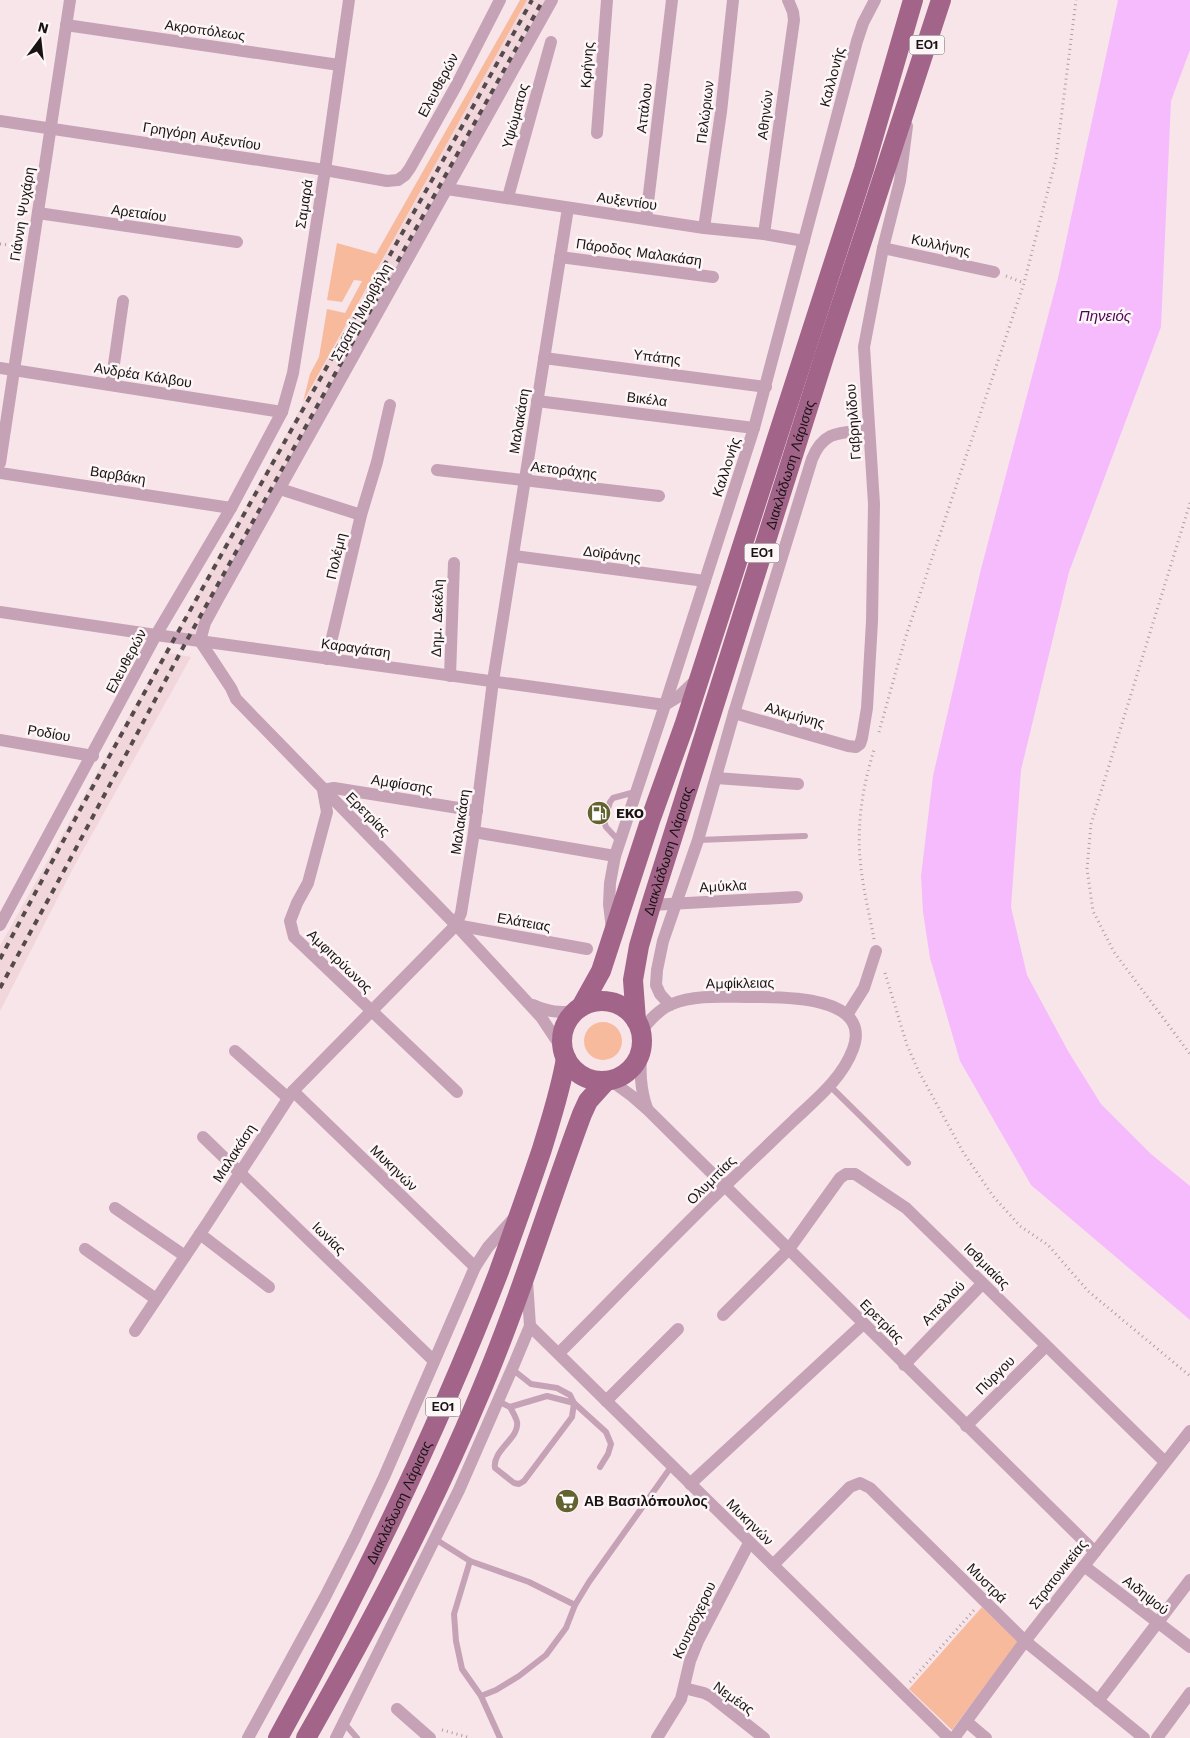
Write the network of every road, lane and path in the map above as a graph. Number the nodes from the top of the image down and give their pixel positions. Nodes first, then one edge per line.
1 (70, 0) edge
2 (349, 0) edge
3 (500, 0) edge
4 (552, 0) edge
5 (607, 0) edge
6 (672, 0) edge
7 (733, 0) edge
8 (788, 0) edge
9 (913, 0) edge
10 (941, 0) edge
11 (1076, 0) edge
12 (873, 2) edge
13 (66, 25) junction
14 (551, 42) dead end
15 (339, 65) junction
16 (912, 89) junction
17 (0, 121) edge
18 (50, 129) junction
19 (597, 133) dead end
20 (325, 170) junction
21 (398, 180) joint
22 (446, 189) junction
23 (508, 198) junction
24 (568, 208) junction
25 (38, 213) junction
26 (646, 219) junction
27 (704, 228) junction
28 (764, 234) junction
29 (804, 241) junction
30 (237, 242) dead end
31 (0, 244) edge
32 (32, 248) junction
33 (883, 248) junction
34 (560, 256) junction
35 (994, 272) dead end
36 (713, 277) dead end
37 (123, 301) dead end
38 (544, 358) junction
39 (0, 368) edge
40 (14, 370) junction
41 (111, 385) junction
42 (766, 387) junction
43 (537, 401) junction
44 (390, 405) dead end
45 (282, 412) junction
46 (754, 428) junction
47 (868, 430) junction
48 (0, 463) edge
49 (437, 470) dead end
50 (0, 473) edge
51 (525, 480) junction
52 (280, 488) junction
53 (659, 496) dead end
54 (1190, 504) edge
55 (230, 508) junction
56 (361, 515) junction
57 (514, 556) junction
58 (759, 562) junction
59 (454, 563) dead end
60 (705, 581) junction
61 (0, 612) edge
62 (763, 619) junction
63 (156, 636) junction
64 (200, 641) junction
65 (327, 659) junction
66 (450, 676) junction
67 (699, 678) junction
68 (493, 681) junction
69 (665, 705) junction
70 (734, 713) junction
71 (878, 738) dead end
72 (0, 740) edge
73 (848, 746) joint
74 (875, 747) dead end
75 (93, 756) junction
76 (716, 778) junction
77 (798, 784) dead end
78 (322, 790) junction
79 (635, 792) junction
80 (477, 811) junction
81 (474, 832) junction
82 (805, 836) dead end
83 (698, 840) junction
84 (619, 841) junction
85 (614, 856) junction
86 (797, 897) dead end
87 (675, 904) junction
88 (651, 905) junction
89 (0, 925) edge
90 (456, 925) junction
91 (613, 937) junction
92 (587, 949) dead end
93 (876, 951) junction
94 (525, 1000) junction
95 (670, 1004) junction
96 (578, 1009) junction
97 (372, 1012) junction
98 (847, 1015) junction
99 (639, 1034) junction
100 (235, 1051) dead end
101 (564, 1054) junction
102 (1190, 1054) edge
103 (608, 1080) junction
104 (830, 1086) junction
105 (457, 1092) dead end
106 (291, 1094) junction
107 (648, 1110) junction
108 (203, 1137) dead end
109 (908, 1163) dead end
110 (240, 1172) junction
111 (725, 1186) junction
112 (115, 1208) dead end
113 (522, 1208) junction
114 (200, 1234) junction
115 (85, 1249) dead end
116 (789, 1249) junction
117 (185, 1256) junction
118 (475, 1267) junction
119 (526, 1270) junction
120 (982, 1284) junction
121 (269, 1287) dead end
122 (156, 1298) junction
123 (723, 1314) dead end
124 (863, 1324) junction
125 (530, 1326) junction
126 (678, 1329) dead end
127 (135, 1331) dead end
128 (1046, 1346) junction
129 (559, 1353) junction
130 (434, 1361) junction
131 (904, 1365) junction
132 (512, 1369) junction
133 (1190, 1376) edge
134 (606, 1401) junction
135 (498, 1402) junction
136 (574, 1403) junction
137 (510, 1407) junction
138 (966, 1426) junction
139 (1190, 1431) edge
140 (1165, 1462) junction
141 (672, 1466) junction
142 (600, 1467) dead end
143 (690, 1484) junction
144 (435, 1540) junction
145 (749, 1543) junction
146 (1095, 1552) junction
147 (470, 1562) junction
148 (773, 1565) junction
149 (1084, 1566) junction
150 (1190, 1580) edge
151 (983, 1600) junction
152 (575, 1605) junction
153 (1157, 1622) junction
154 (1025, 1641) junction
155 (1190, 1648) edge
156 (684, 1688) junction
157 (902, 1691) junction
158 (1190, 1693) edge
159 (481, 1696) junction
160 (1098, 1701) junction
161 (397, 1710) dead end
162 (967, 1722) junction
163 (344, 1723) junction
164 (248, 1738) edge
165 (278, 1738) edge
166 (306, 1738) edge
167 (336, 1738) edge
168 (357, 1738) edge
169 (430, 1738) edge
170 (500, 1738) edge
171 (657, 1738) edge
172 (764, 1738) edge
173 (949, 1738) edge
174 (954, 1738) edge
175 (986, 1738) edge
176 (1144, 1738) edge
177 (1157, 1738) edge

1 - 13 street, Γιάννη Ψυχάρη
2 - 15 street, Σαμαρά
3 - 21 street, Ελευθερών
4 - 22 street, Στρατή Μυριβήλη
5 - 19 street, Κρήνης
6 - 26 street, Αττάλου
7 - 27 street, Πελώριων
8 - 28 street, Αθηνών
9 - 67 main road, Διακλάδωση Λάρισας / ΕΟ1
10 - 16 main road, Διακλάδωση Λάρισας / ΕΟ1
11 - 71 path
12 - 29 street, Καλλoνής
13 - 15 street, Ακροπόλεως
13 - 18 street, Γιάννη Ψυχάρη
14 - 23 street, Υψώματος
15 - 20 street, Σαμαρά
16 - 33 street, Γαβρηιλίδου
16 - 58 main road, Διακλάδωση Λάρισας / ΕΟ1
17 - 18 street, Γρηγόρη Αυξεντίου
18 - 20 street, Γρηγόρη Αυξεντίου
18 - 25 street, Γιάννη Ψυχάρη
20 - 21 street, Γρηγόρη Αυξεντίου
20 - 45 street, Σαμαρά
22 - 23 street, Αυξεντίου
22 - 52 street, Στρατή Μυριβήλη
23 - 24 street, Αυξεντίου
24 - 26 street, Αυξεντίου
24 - 34 street, Μαλακάση
25 - 30 street, Αρεταίου
25 - 32 street, Γιάννη Ψυχάρη
26 - 27 street, Αυξεντίου
27 - 28 street, Αυξεντίου
28 - 29 street, Αυξεντίου
29 - 42 street, Καλλoνής
31 - 32 path
32 - 40 street, Γιάννη Ψυχάρη
33 - 35 street, Κυλλήνης
33 - 47 street, Γαβρηιλίδου
34 - 36 street, Πάροδος Μαλακάση
34 - 38 street, Μαλακάση
37 - 41 street
38 - 42 street, Υπάτης
38 - 43 street, Μαλακάση
39 - 40 street, Ανδρέα Κάλβου
40 - 41 street, Ανδρέα Κάλβου
40 - 48 street, Γιάννη Ψυχάρη
41 - 45 street, Ανδρέα Κάλβου
42 - 46 street, Καλλoνής
43 - 46 street, Βικέλα
43 - 51 street, Μαλακάση
44 - 56 street, Πολέμη
45 - 55 street, Ελευθερών
46 - 60 street, Καλλoνής
47 - 62 street
47 - 73 street, Γαβρηιλίδου
49 - 51 street, Αετοράχης
50 - 55 street, Βαρβάκη
51 - 53 street, Αετοράχης
51 - 57 street, Μαλακάση
52 - 56 street
52 - 64 street, Στρατή Μυριβήλη
54 - 102 path
55 - 63 street, Ελευθερών
56 - 65 street, Πολέμη
57 - 60 street, Δοϊράνης
57 - 68 street, Μαλακάση
58 - 62 street
58 - 88 main road, Διακλάδωση Λάρισας / ΕΟ1
59 - 66 street, Δημ. Δεκέλη
60 - 69 street, Καλλoνής
61 - 63 street, Καραγάτση
62 - 70 street
63 - 64 street, Καραγάτση
63 - 75 street, Ελευθερών
64 - 65 street, Καραγάτση
64 - 78 street, Ερετρίας
65 - 66 street, Καραγάτση
66 - 68 street, Καραγάτση
67 - 69 street
67 - 91 main road, Διακλάδωση Λάρισας / ΕΟ1
68 - 69 street, Καραγάτση
68 - 80 street, Μαλακάση
69 - 79 street, Καλλoνής
70 - 73 street, Αλκμήνης
70 - 76 street
72 - 75 street, Ροδίου
74 - 93 path
75 - 89 street, Ελευθερών
76 - 77 street
76 - 83 street
78 - 80 street, Αμφίσσης
78 - 90 street, Ερετρίας
78 - 97 street, Αμφιτρύωνος
79 - 84 street, Καλλoνής
79 - 84 lane
80 - 81 street, Μαλακάση
81 - 85 street
81 - 90 street, Μαλακάση
82 - 83 lane
83 - 87 street
84 - 85 street, Καλλoνής
85 - 91 street, Καλλoνής
86 - 87 street, Αμύκλα
87 - 88 street, Αμύκλα
87 - 95 street
88 - 99 main road, Διακλάδωση Λάρισας / ΕΟ1
90 - 92 street, Ελάτειας
90 - 94 street, Ερετρίας
90 - 97 street, Μαλακάση
91 - 96 main road, Διακλάδωση Λάρισας / ΕΟ1
93 - 98 street
93 - 133 path
94 - 96 street, Ερετρίας
94 - 101 street, Ερετρίας
95 - 98 street, Αμφίκλειας
95 - 99 street, Αμφίκλειας
96 - 99 main road
96 - 101 main road, ΕΟ1
97 - 105 street, Αμφιτρύωνος
97 - 106 street, Μαλακάση
98 - 104 street, Ολυμπίας
99 - 103 main road, ΕΟ1
99 - 107 street, Ερετρίας
100 - 106 street, Μυκηνών
101 - 103 main road
101 - 113 main road, Διακλάδωση Λάρισας / ΕΟ1
103 - 107 street, Ερετρίας
103 - 119 main road, Διακλάδωση Λάρισας / ΕΟ1
104 - 109 lane
104 - 111 street, Ολυμπίας
106 - 110 street, Μαλακάση
106 - 118 street, Μυκηνών
107 - 111 street, Ερετρίας
108 - 110 street, Ιωνίας
110 - 114 street, Μαλακάση
110 - 130 street, Ιωνίας
111 - 116 street, Ερετρίας
111 - 129 street, Ολυμπίας
112 - 117 street
113 - 118 street
113 - 165 main road, Διακλάδωση Λάρισας / ΕΟ1
114 - 117 street, Μαλακάση
114 - 121 street
115 - 122 street
116 - 120 street, Ισθμιαίας
116 - 123 street, Ισθμιαίας
116 - 124 street, Ερετρίας
117 - 122 street, Μαλακάση
118 - 130 street
119 - 125 street
119 - 166 main road, Διακλάδωση Λάρισας / ΕΟ1
120 - 128 street, Ισθμιαίας
120 - 131 street, Απελλού
122 - 127 street, Μαλακάση
124 - 131 street, Ερετρίας
124 - 143 street
125 - 129 street, Μυκηνών
125 - 132 street
126 - 134 street
128 - 138 street, Πύργου
128 - 140 street, Ισθμιαίας
129 - 134 street, Μυκηνών
130 - 164 street
131 - 138 street, Ερετρίας
132 - 135 street
132 - 136 lane
134 - 141 street, Μυκηνών
135 - 137 lane
135 - 144 street
136 - 137 lane
136 - 137 lane
136 - 142 lane
138 - 146 street, Ερετρίας
139 - 140 street, Στρατονικείας
140 - 146 street, Στρατονικείας
141 - 143 street, Μυκηνών
141 - 152 lane
143 - 145 street, Μυκηνών
144 - 147 lane
144 - 163 street
145 - 148 street, Μυκηνών
145 - 156 street, Κουτσόχερου
146 - 149 street, Στρατονικείας
147 - 152 lane
147 - 159 lane
148 - 151 street, Μυστρά
148 - 157 street, Μυκηνών
149 - 153 street, Αιδηψού
149 - 154 street, Στρατονικείας
150 - 153 street
151 - 154 street, Μυστρά
151 - 157 path
152 - 159 lane
153 - 155 street, Αιδηψού
153 - 160 street
154 - 160 street, Μυστρά
154 - 162 street, Στρατονικείας
156 - 171 street, Κουτσόχερου
156 - 172 street, Νεμέας
157 - 173 street, Μυκηνών
158 - 177 street
159 - 170 lane
160 - 176 street, Μυστρά
161 - 169 street
162 - 174 street, Στρατονικείας
162 - 175 street
163 - 167 street
163 - 168 lane

